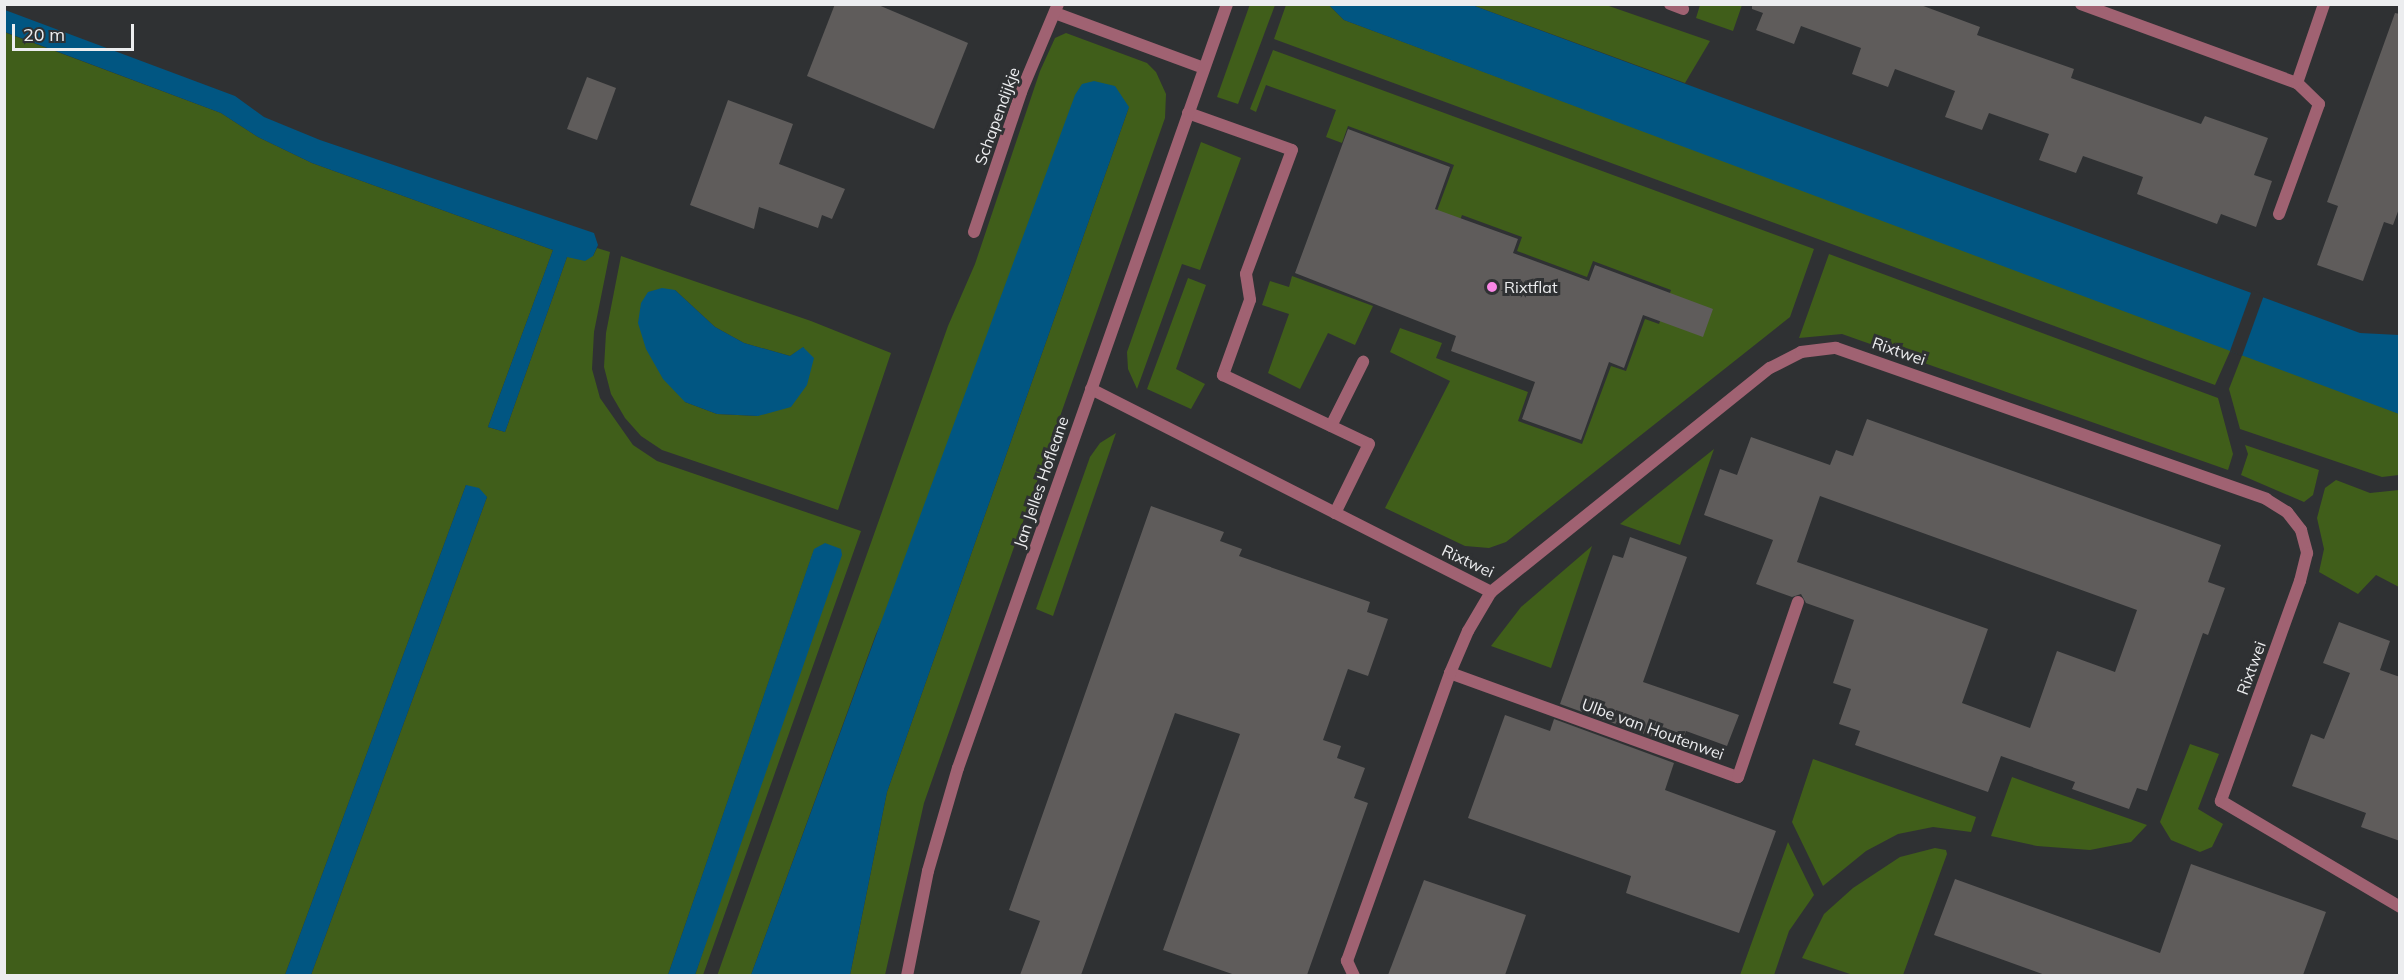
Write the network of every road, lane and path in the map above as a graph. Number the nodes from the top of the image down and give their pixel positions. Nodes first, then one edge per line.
1 (1227, 4) edge
2 (1670, 4) edge
3 (2081, 4) edge
4 (2324, 4) edge
5 (1057, 9) edge
6 (1683, 9) dead end
7 (1204, 69) junction
8 (2297, 82) junction
9 (1188, 113) junction
10 (2279, 214) dead end
11 (974, 232) dead end
12 (1363, 363) dead end
13 (1091, 389) junction
14 (1331, 426) junction
15 (1335, 513) junction
16 (1491, 592) junction
17 (1798, 602) dead end
18 (1450, 674) junction
19 (2400, 907) edge
20 (907, 975) edge
21 (1354, 975) edge

1 - 7 street, Jan Jelles Hofleane
2 - 6 street
3 - 8 street
4 - 8 street
5 - 7 street, Schapendijkje
5 - 11 street, Schapendijkje
7 - 9 street, Jan Jelles Hofleane
8 - 10 street
9 - 13 street, Jan Jelles Hofleane
9 - 14 street
12 - 14 street
13 - 15 street, Rixtwei
13 - 20 street, Jan Jelles Hofleane
14 - 15 street
15 - 16 street, Rixtwei
16 - 18 street
16 - 19 street, Rixtwei
17 - 18 street, Ulbe van Houtenwei
18 - 21 street

